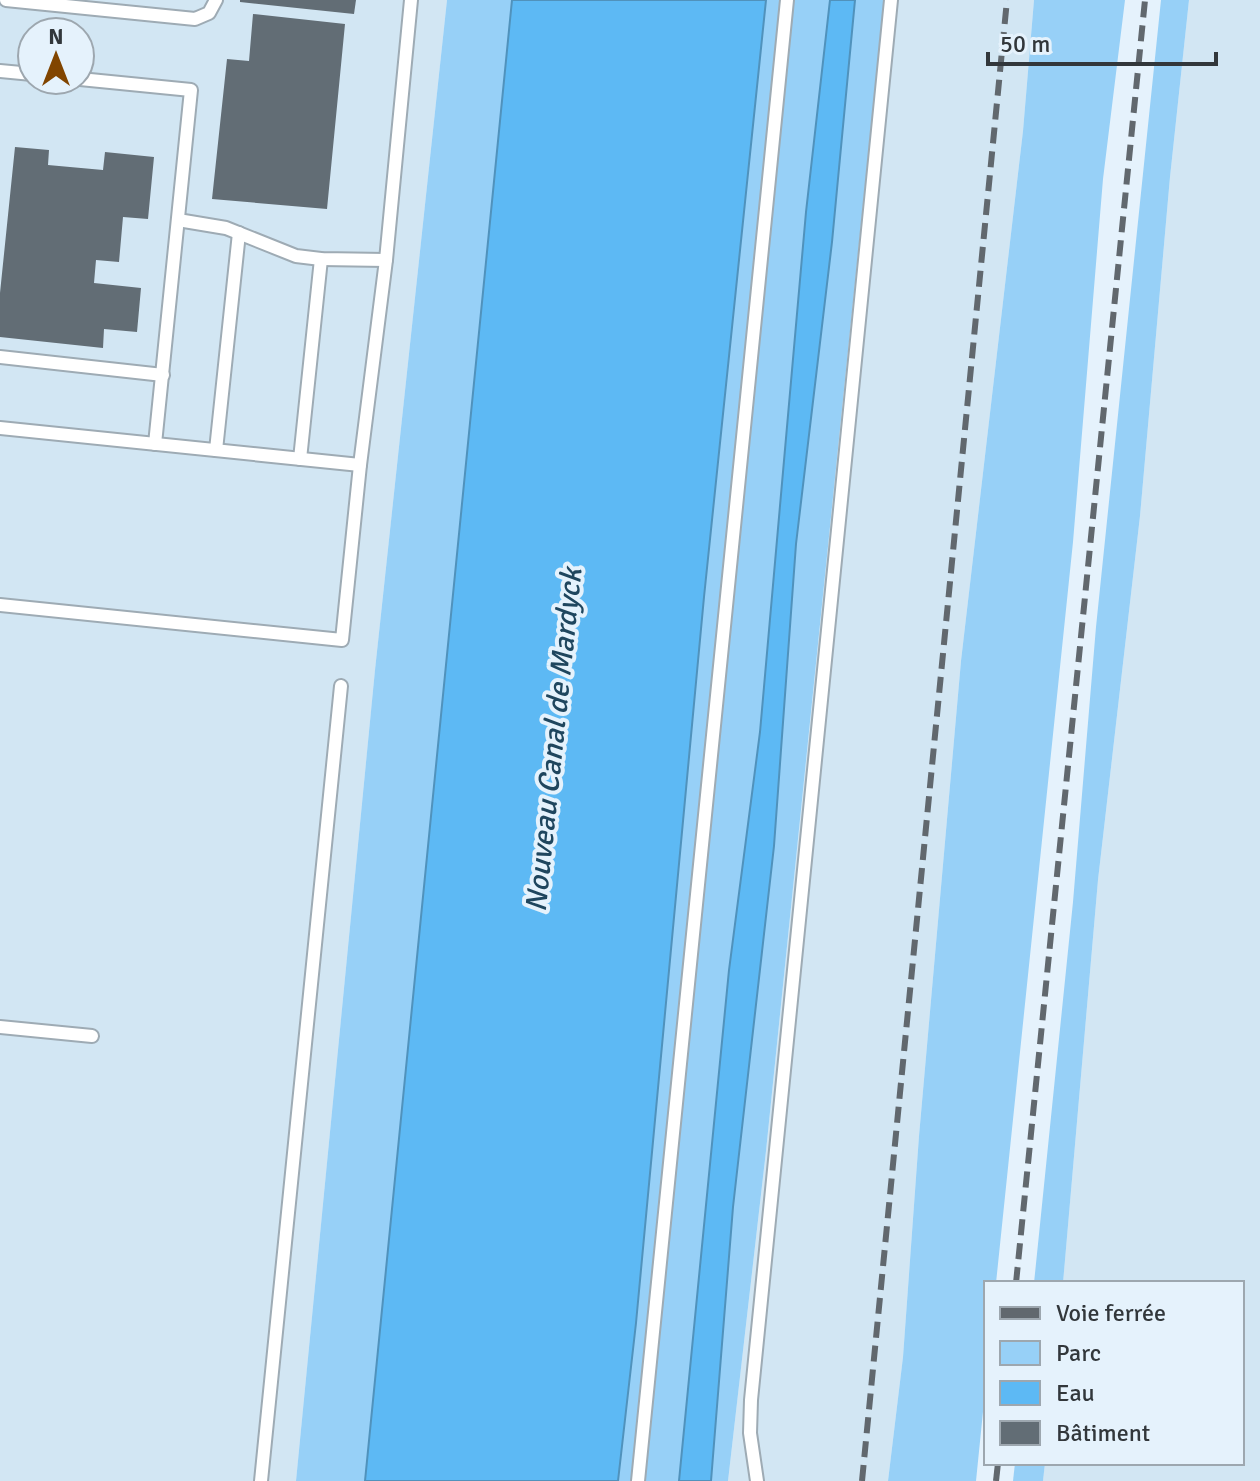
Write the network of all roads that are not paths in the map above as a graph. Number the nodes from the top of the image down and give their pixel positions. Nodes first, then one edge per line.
1 (6, 0) edge
2 (216, 0) edge
3 (411, 0) edge
4 (787, 0) edge
5 (891, 0) edge
6 (96, 81) edge
7 (178, 220) junction
8 (239, 233) junction
9 (321, 259) junction
10 (386, 260) junction
11 (0, 357) edge
12 (163, 375) junction
13 (0, 428) edge
14 (155, 444) junction
15 (216, 450) junction
16 (300, 459) junction
17 (360, 465) junction
18 (0, 605) edge
19 (341, 686) dead end
20 (0, 1027) edge
21 (92, 1036) dead end
22 (261, 1481) edge
23 (638, 1481) edge
24 (757, 1481) edge

1 - 2 lane
3 - 10 lane
4 - 23 lane
5 - 24 lane
6 - 7 lane
7 - 8 lane
7 - 12 lane
8 - 9 lane
8 - 15 lane
9 - 10 lane
9 - 16 lane
10 - 17 lane
11 - 12 lane
12 - 14 lane
13 - 14 lane
14 - 15 lane
15 - 16 lane
16 - 17 lane
17 - 18 lane
19 - 22 lane
20 - 21 lane

